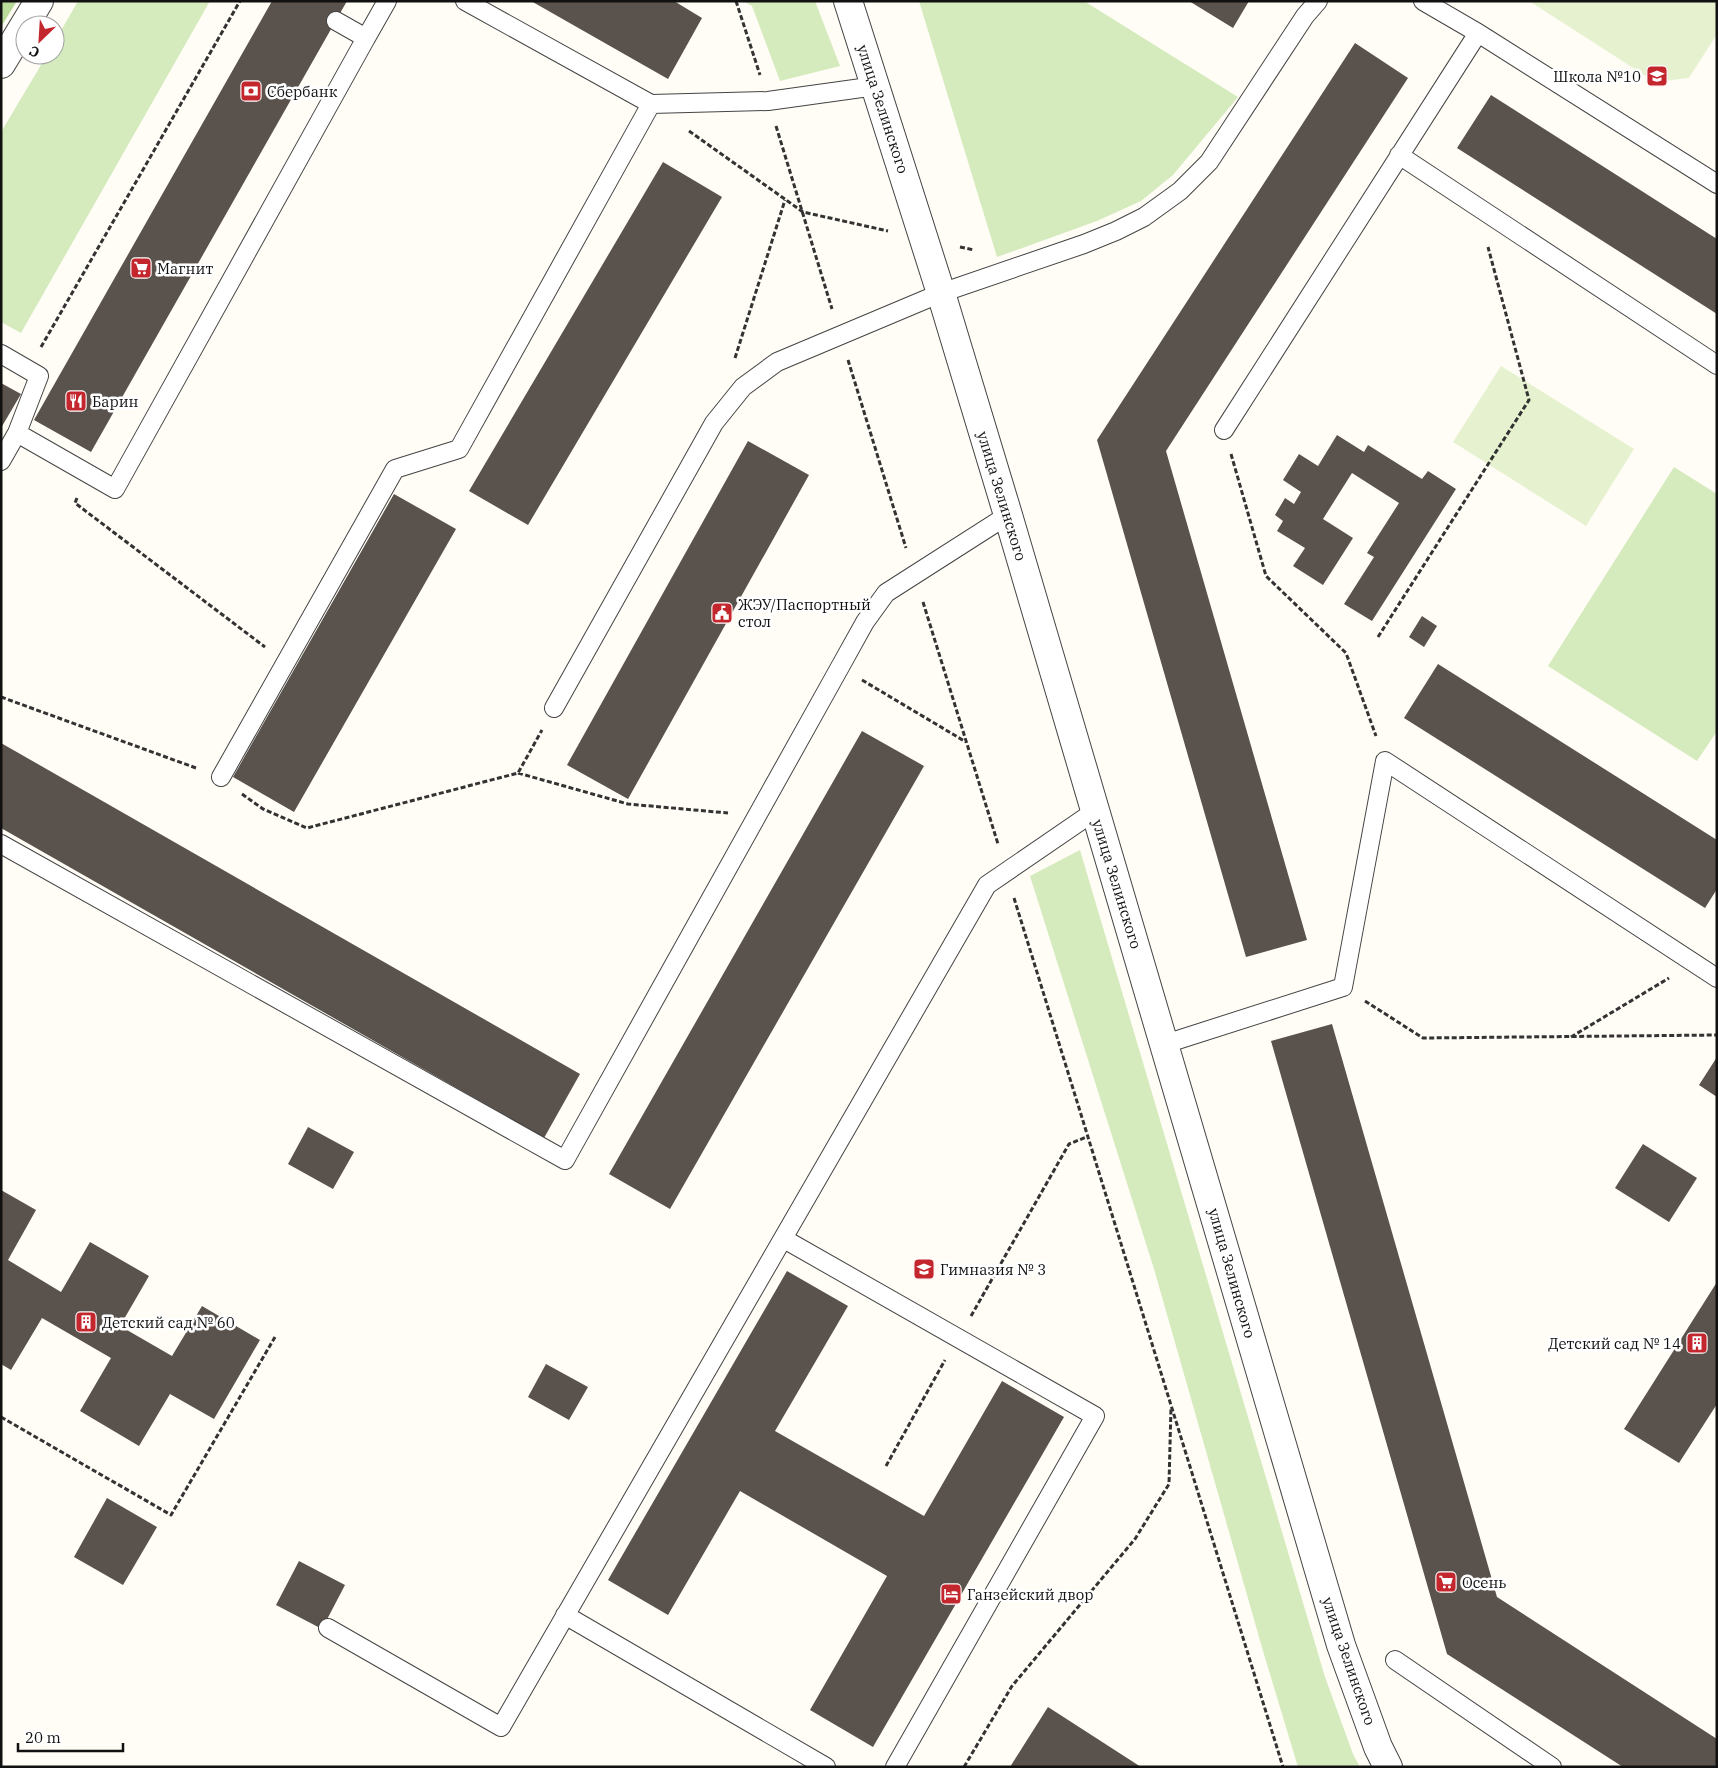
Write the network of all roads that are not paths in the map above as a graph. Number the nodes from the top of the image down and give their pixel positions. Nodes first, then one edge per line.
1 (39, 1) edge
2 (387, 1) edge
3 (465, 1) edge
4 (848, 1) edge
5 (1318, 1) edge
6 (1423, 1) edge
7 (336, 22) dead end
8 (1478, 33) junction
9 (366, 38) junction
10 (1, 64) edge
11 (876, 86) junction
12 (651, 104) junction
13 (1399, 155) junction
14 (1717, 184) edge
15 (941, 293) junction
16 (1, 354) edge
17 (1717, 365) edge
18 (1224, 430) road end
19 (17, 433) junction
20 (1, 461) edge
21 (1008, 515) junction
22 (554, 708) road end
23 (221, 777) road end
24 (1095, 811) junction
25 (1, 844) edge
26 (1717, 978) edge
27 (1165, 1044) junction
28 (784, 1239) junction
29 (565, 1615) junction
30 (328, 1628) dead end
31 (1396, 1660) dead end
32 (826, 1767) edge
33 (895, 1767) edge
34 (1388, 1767) edge
35 (1552, 1767) edge

1 - 10 street
2 - 9 lane
3 - 12 lane
4 - 11 street, улица Зелинского
5 - 15 lane
6 - 8 lane
7 - 9 lane
8 - 13 lane
8 - 14 lane
9 - 19 lane
11 - 12 lane
11 - 15 street, улица Зелинского
12 - 23 lane
13 - 17 lane
13 - 18 lane
15 - 21 street, улица Зелинского
15 - 22 lane
16 - 19 lane
19 - 20 lane
21 - 24 street, улица Зелинского
21 - 25 lane
24 - 27 street, улица Зелинского
24 - 28 lane
26 - 27 lane
27 - 34 street, улица Зелинского
28 - 29 lane
28 - 33 lane
29 - 30 lane
29 - 32 lane
31 - 35 lane

